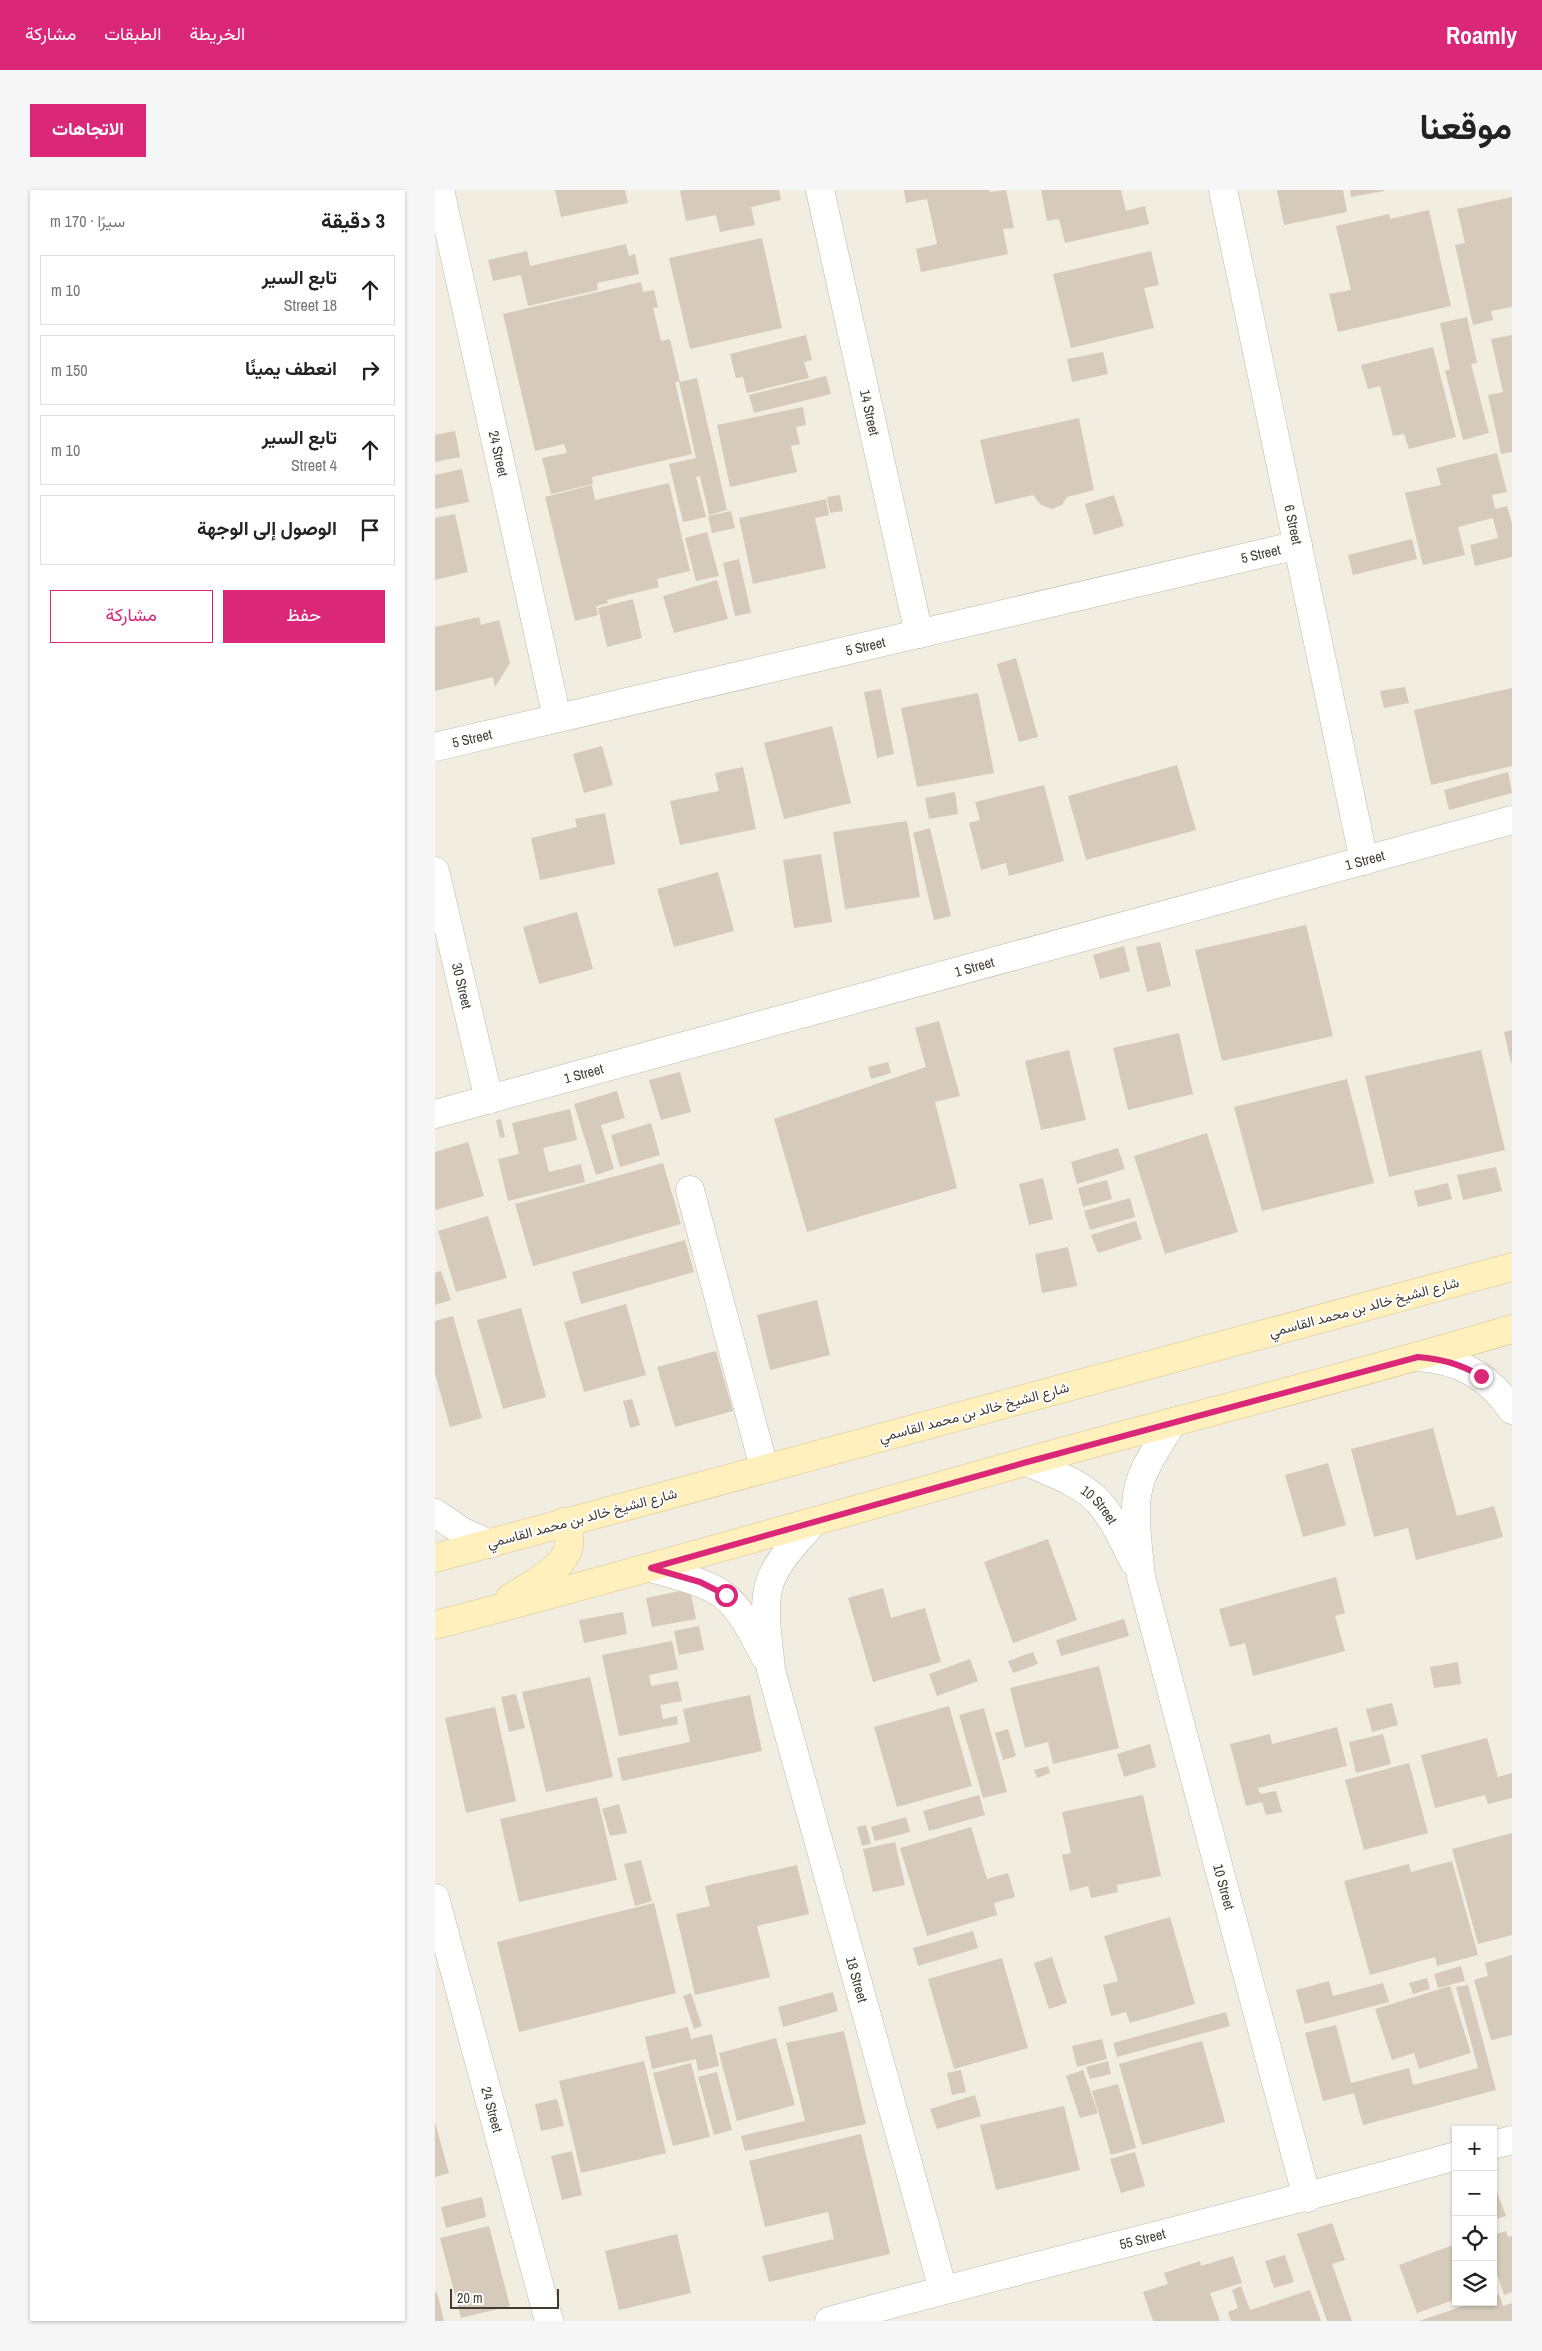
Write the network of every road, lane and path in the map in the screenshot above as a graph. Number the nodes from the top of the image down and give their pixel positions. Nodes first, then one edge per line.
1 (440, 190) edge
2 (820, 190) edge
3 (1223, 190) edge
4 (1298, 545) junction
5 (919, 634) junction
6 (557, 718) junction
7 (435, 746) edge
8 (1512, 820) edge
9 (1364, 860) junction
10 (435, 871) edge
11 (489, 1100) junction
12 (435, 1114) edge
13 (690, 1190) dead end
14 (1512, 1267) edge
15 (1512, 1329) edge
16 (1418, 1357) junction
17 (1512, 1410) edge
18 (1173, 1422) junction
19 (1027, 1462) junction
20 (764, 1468) junction
21 (435, 1513) edge
22 (563, 1522) junction
23 (813, 1522) junction
24 (490, 1544) junction
25 (435, 1558) edge
26 (651, 1568) junction
27 (1141, 1577) junction
28 (490, 1611) junction
29 (435, 1625) edge
30 (771, 1670) junction
31 (435, 1898) edge
32 (1512, 2140) edge
33 (1497, 2144) edge
34 (1452, 2157) edge
35 (1307, 2198) junction
36 (943, 2290) junction
37 (549, 2321) edge
38 (829, 2321) edge

1 - 6 street, 24 Street
2 - 5 street, 14 Street
3 - 4 street, 6 Street
4 - 5 street, 5 Street
4 - 9 street, 6 Street
5 - 6 street, 5 Street
6 - 7 street, 5 Street
8 - 9 street, 1 Street
9 - 11 street, 1 Street
10 - 11 street, 30 Street
11 - 12 street, 1 Street
13 - 20 street
14 - 20 main road, شارع الشيخ خالد بن محمد القاسمي
15 - 16 main road
16 - 17 street
16 - 18 main road
18 - 19 main road
18 - 27 street, 10 Street
19 - 23 main road
19 - 27 street, 10 Street
20 - 22 main road, شارع الشيخ خالد بن محمد القاسمي
21 - 24 street
22 - 24 main road, شارع الشيخ خالد بن محمد القاسمي
22 - 28 main road
23 - 26 main road
23 - 30 street, 18 Street
24 - 25 main road, شارع الشيخ خالد بن محمد القاسمي
26 - 28 main road
26 - 30 street, 18 Street
27 - 35 street, 10 Street
28 - 29 main road
30 - 36 street, 18 Street
31 - 37 street, 24 Street
32 - 33 street
34 - 35 street, 55 Street
35 - 36 street, 55 Street
36 - 38 street, 55 Street

